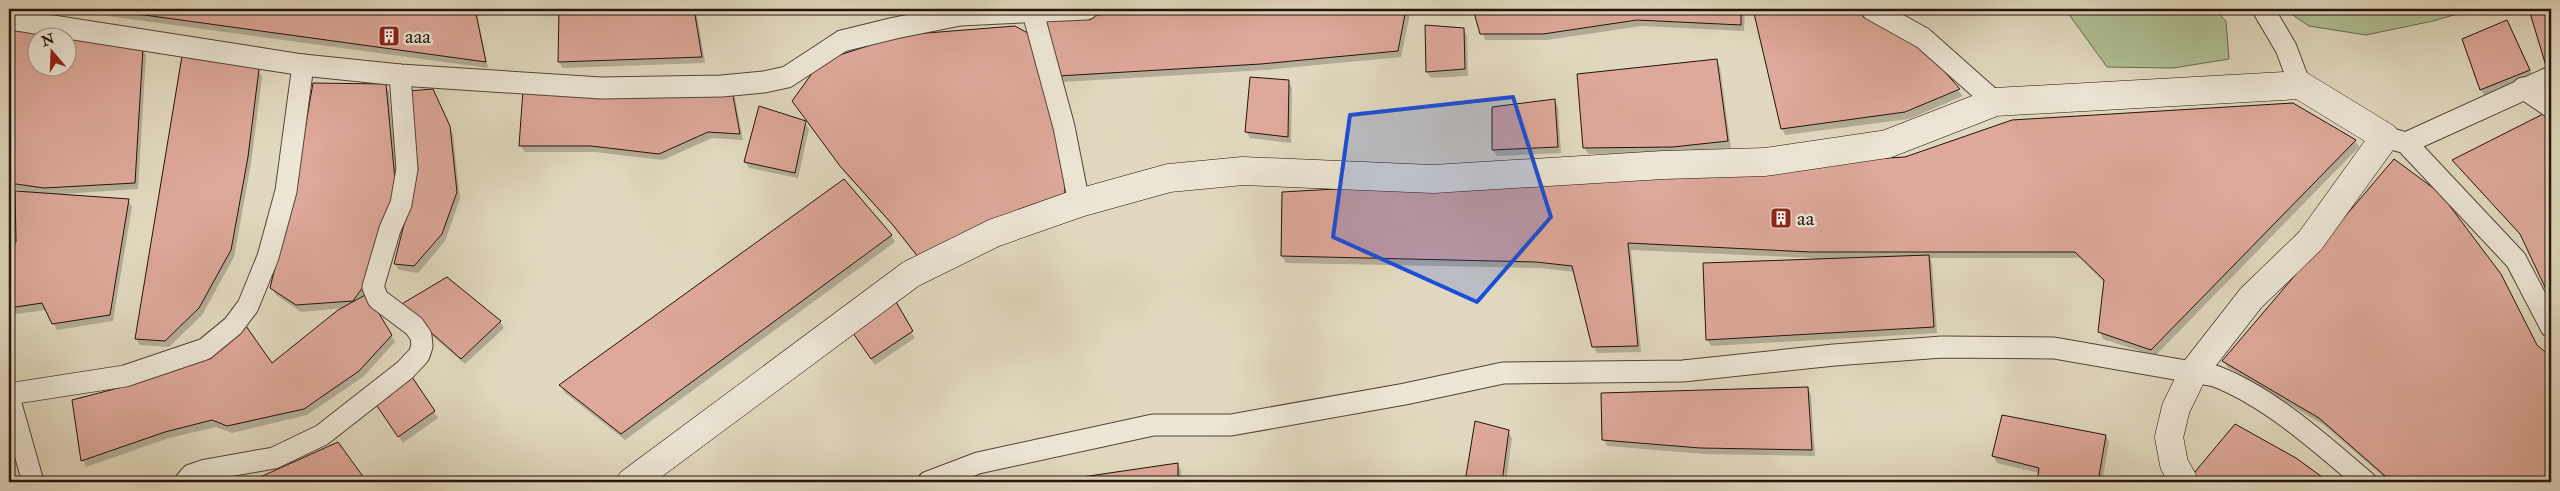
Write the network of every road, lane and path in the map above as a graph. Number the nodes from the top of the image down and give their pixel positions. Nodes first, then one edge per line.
1 (1087, 9) edge
2 (1871, 9) edge
3 (2263, 9) edge
4 (1033, 10) edge
5 (9, 19) edge
6 (303, 65) junction
7 (400, 75) junction
8 (2551, 76) edge
9 (2300, 85) junction
10 (2524, 88) junction
11 (1995, 102) junction
12 (2551, 107) edge
13 (2395, 140) junction
14 (1079, 203) junction
15 (2551, 327) edge
16 (2194, 371) junction
17 (9, 396) edge
18 (33, 482) edge
19 (185, 482) edge
20 (631, 482) edge
21 (928, 482) edge
22 (2184, 482) edge
23 (2366, 482) edge

1 - 4 street
2 - 11 street
3 - 9 street
4 - 7 street
4 - 14 street
5 - 6 street
6 - 7 street
6 - 17 street
7 - 19 street
8 - 10 street
9 - 11 street
9 - 13 street
10 - 12 street
10 - 13 street
11 - 14 street
13 - 15 street
13 - 16 street
14 - 20 street
16 - 21 street
16 - 22 street
16 - 23 street
17 - 18 street

